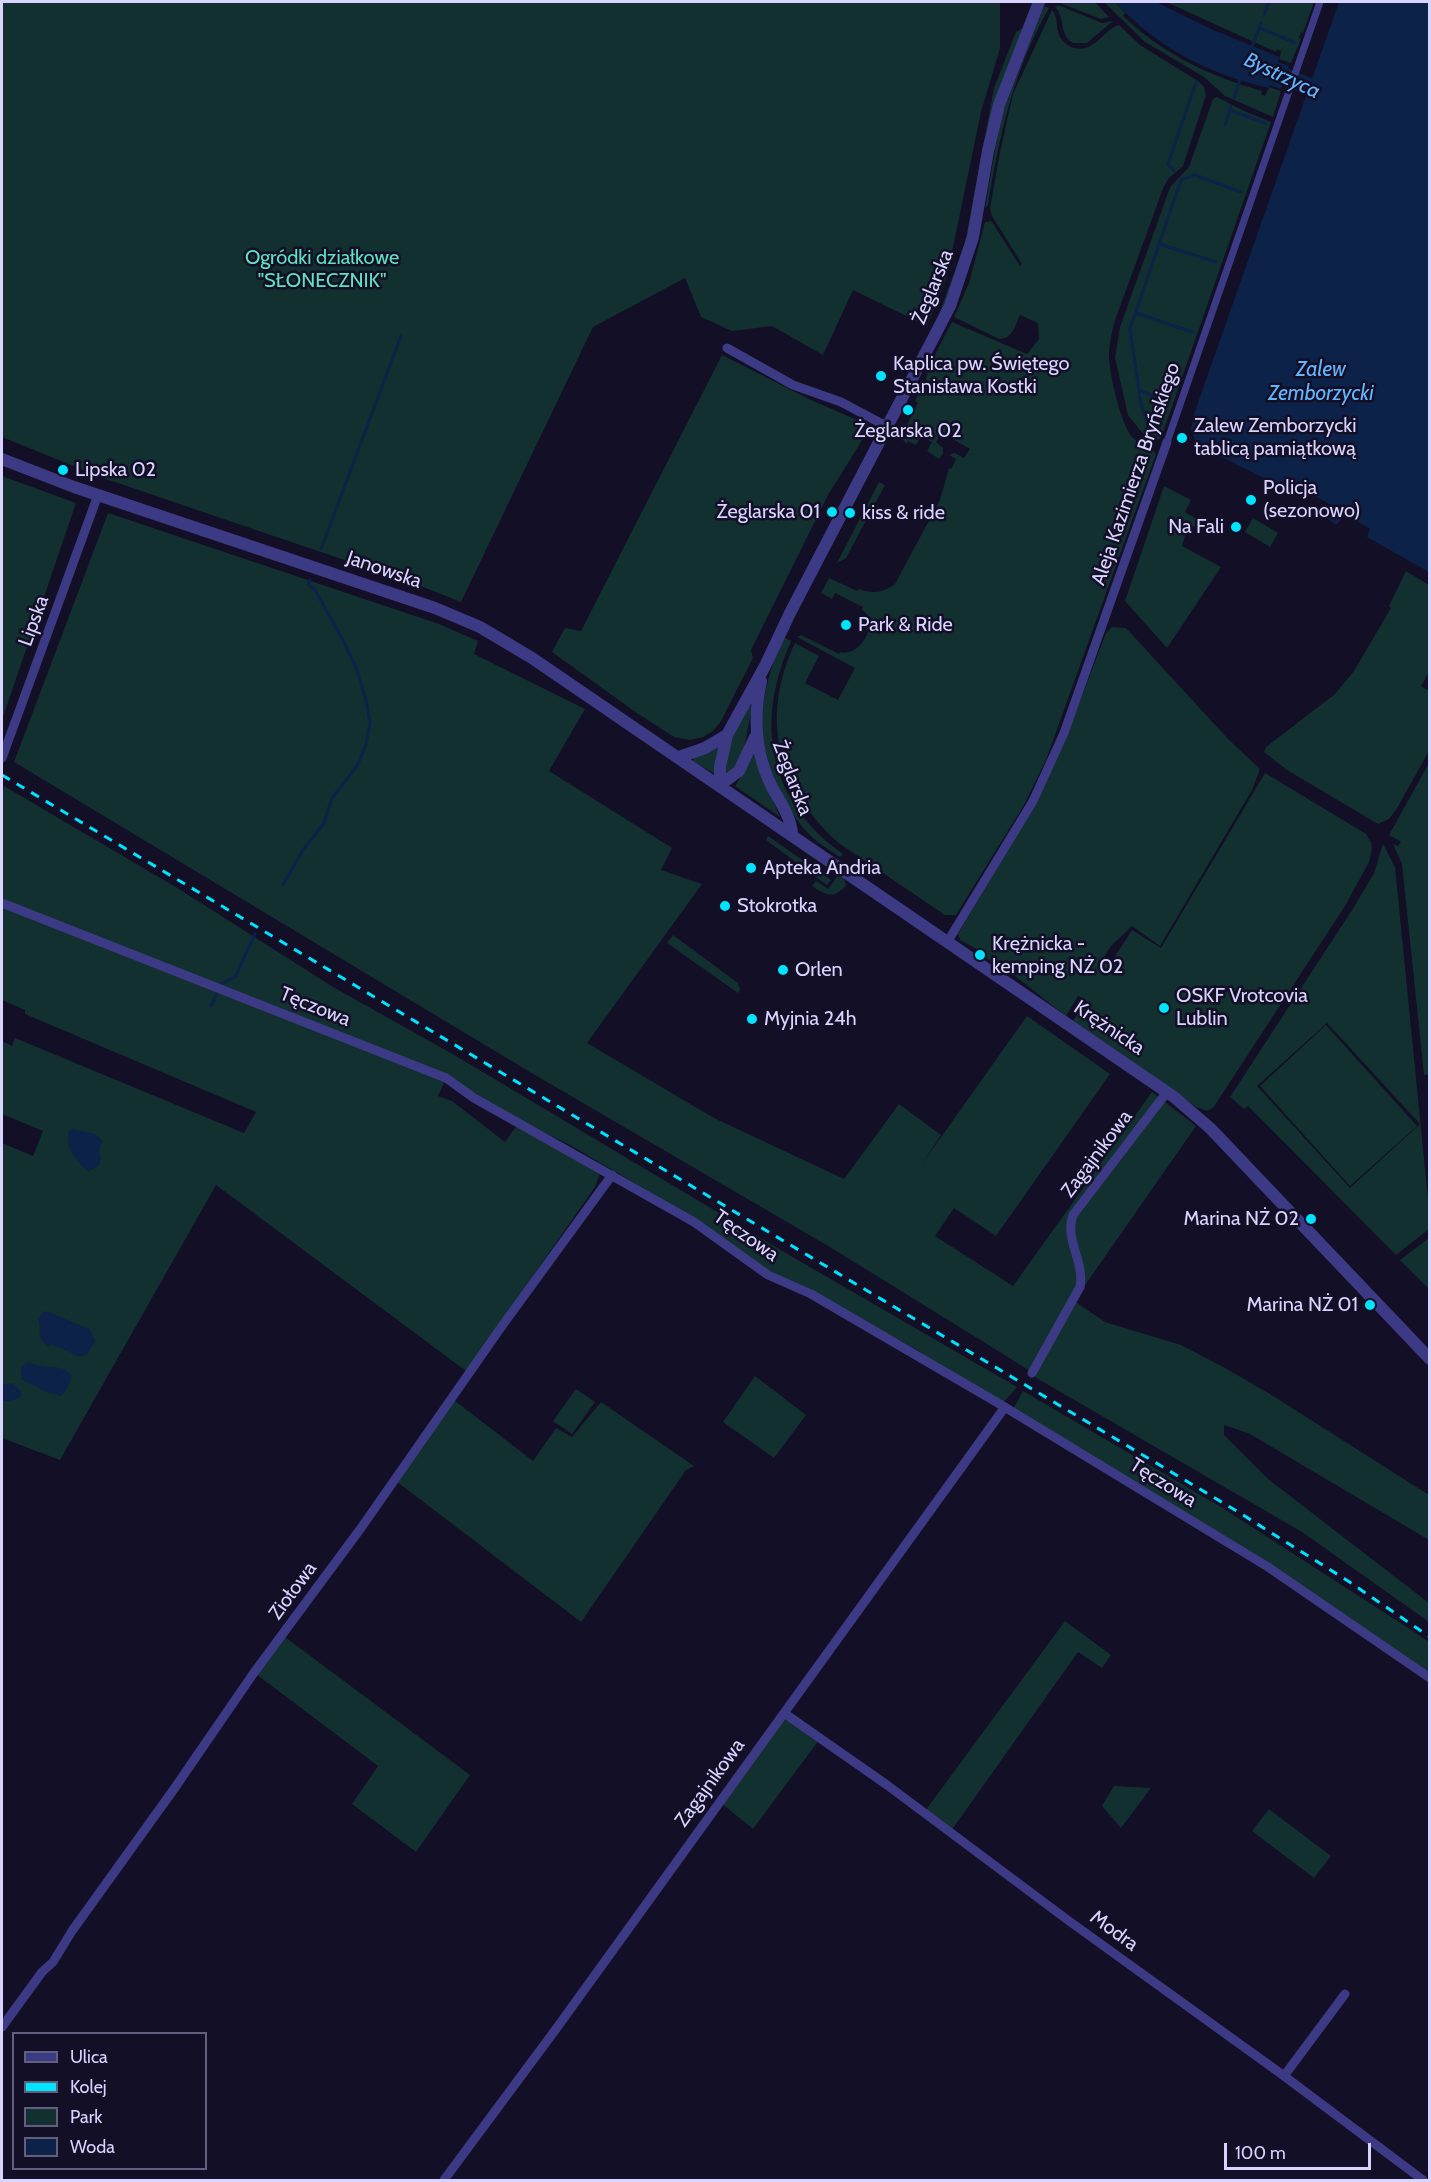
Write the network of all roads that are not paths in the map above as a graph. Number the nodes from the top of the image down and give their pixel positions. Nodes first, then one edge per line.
1 (1039, 2) edge
2 (1320, 2) edge
3 (727, 348) dead end
4 (888, 427) junction
5 (1167, 442) joint
6 (2, 459) edge
7 (98, 495) junction
8 (765, 666) junction
9 (727, 735) junction
10 (756, 736) junction
11 (679, 757) junction
12 (2, 758) edge
13 (720, 785) junction
14 (792, 834) junction
15 (2, 903) edge
16 (948, 941) junction
17 (1167, 1092) junction
18 (612, 1175) junction
19 (1430, 1359) edge
20 (1032, 1373) dead end
21 (1005, 1407) junction
22 (1430, 1678) edge
23 (784, 1713) junction
24 (1345, 1994) dead end
25 (2, 2027) edge
26 (1284, 2076) junction
27 (444, 2181) edge
28 (1423, 2181) edge

1 - 4 street, Żeglarska
2 - 5 street, Aleja Kazimierza Bryńskiego
3 - 4 street
4 - 8 street, Żeglarska
5 - 16 street, Aleja Kazimierza Bryńskiego
6 - 7 street, Janowska
7 - 11 street, Janowska
7 - 12 street, Lipska
8 - 9 street, Żeglarska
8 - 10 street, Żeglarska
9 - 11 street
9 - 13 street, Żeglarska
10 - 13 street, Żeglarska
10 - 14 street, Żeglarska
11 - 13 street, Janowska
13 - 14 street, Krężnicka
14 - 16 street, Krężnicka
15 - 18 street, Tęczowa
16 - 17 street, Krężnicka
17 - 19 street, Krężnicka
17 - 20 street, Zagajnikowa
18 - 21 street, Tęczowa
18 - 25 street, Ziołowa
21 - 22 street, Tęczowa
21 - 23 street, Zagajnikowa
23 - 26 street, Modra
23 - 27 street, Zagajnikowa
24 - 26 street
26 - 28 street, Modra

